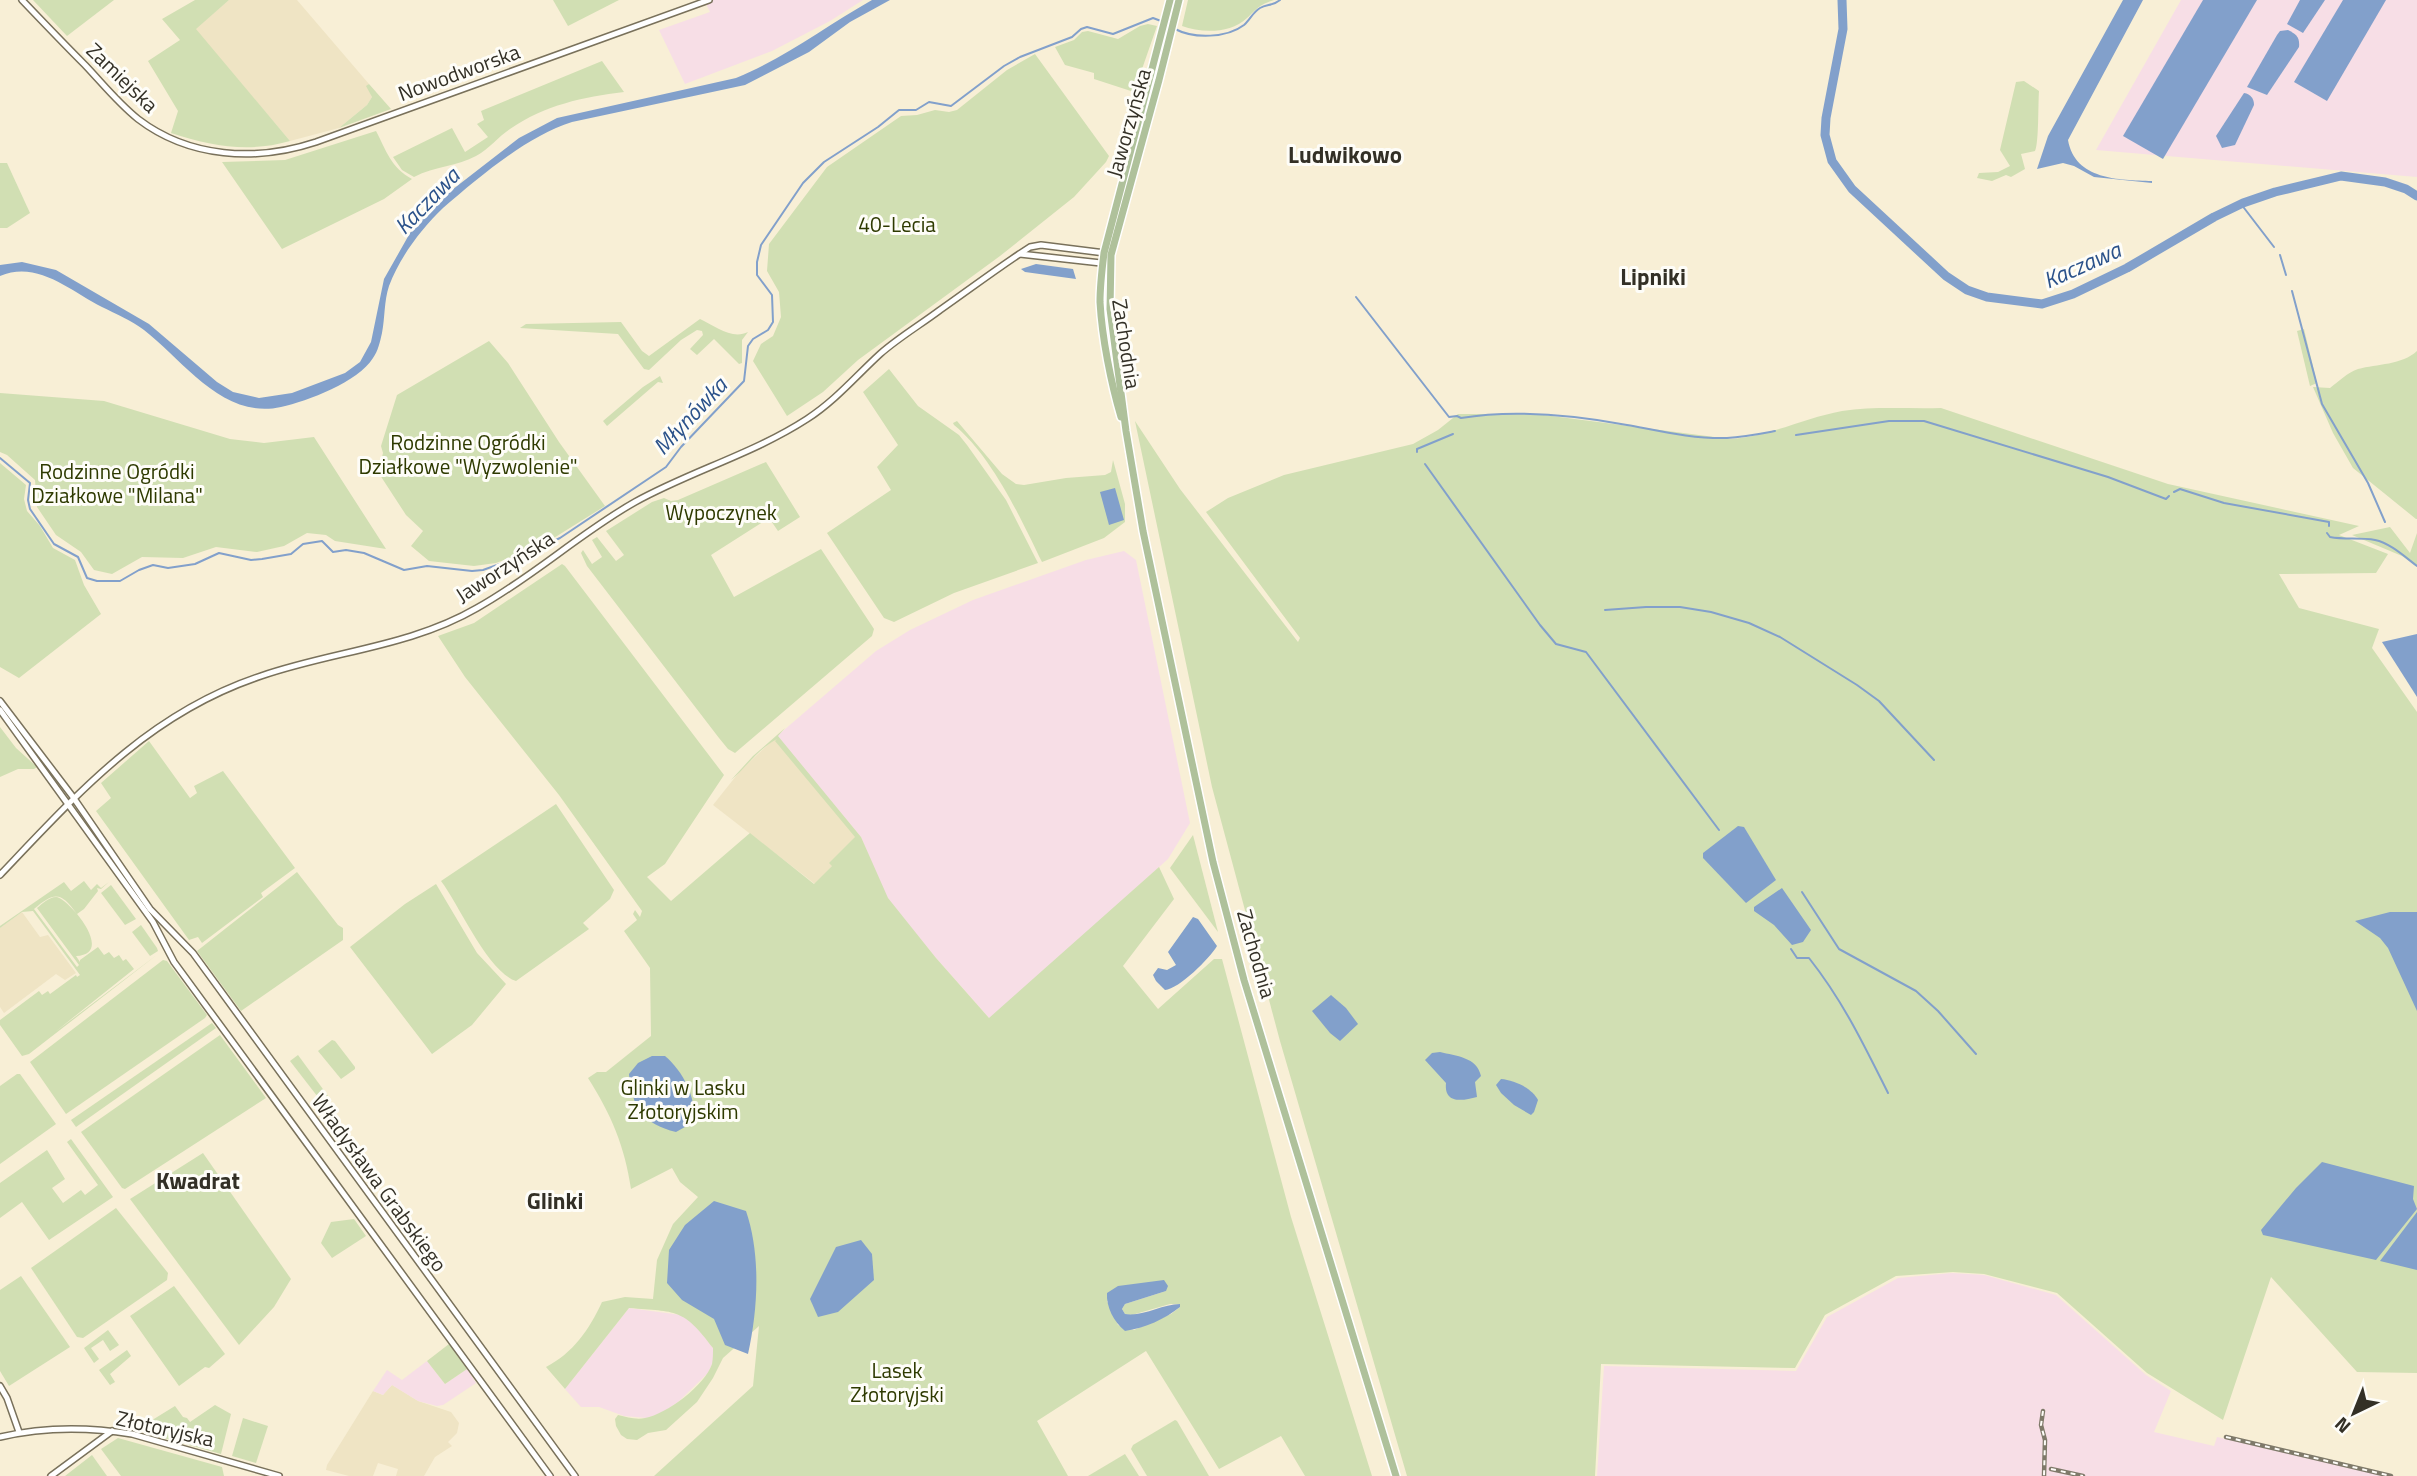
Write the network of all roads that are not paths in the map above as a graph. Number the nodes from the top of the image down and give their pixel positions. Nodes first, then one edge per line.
1 (22, 0) edge
2 (709, 0) edge
3 (1170, 0) edge
4 (1179, 0) edge
5 (1169, 29) junction
6 (217, 152) joint
7 (1020, 254) junction
8 (1107, 258) junction
9 (0, 701) edge
10 (0, 710) edge
11 (74, 797) junction
12 (68, 802) junction
13 (0, 875) edge
14 (151, 915) junction
15 (0, 1386) edge
16 (112, 1431) junction
17 (19, 1432) junction
18 (0, 1437) edge
19 (51, 1476) edge
20 (279, 1476) edge
21 (550, 1476) edge
22 (575, 1476) edge
23 (1396, 1476) edge

1 - 6 street, Zamiejska
2 - 6 street, Nowodworska
3 - 5 main road, Jaworzyńska
4 - 5 main road, Jaworzyńska
5 - 8 main road, Jaworzyńska
7 - 8 street
7 - 8 street, Jaworzyńska
7 - 11 street, Jaworzyńska
8 - 23 main road, Zachodnia
9 - 11 street, Władysława Grabskiego
10 - 12 street, Władysława Grabskiego
11 - 12 street, Jaworzyńska
11 - 14 street, Władysława Grabskiego
12 - 13 street, Jaworzyńska
12 - 14 street, Władysława Grabskiego
14 - 21 street, Władysława Grabskiego
14 - 22 street, Władysława Grabskiego
15 - 17 street
16 - 17 street, Złotoryjska
16 - 19 street
16 - 20 street, Złotoryjska
17 - 18 street, Złotoryjska

